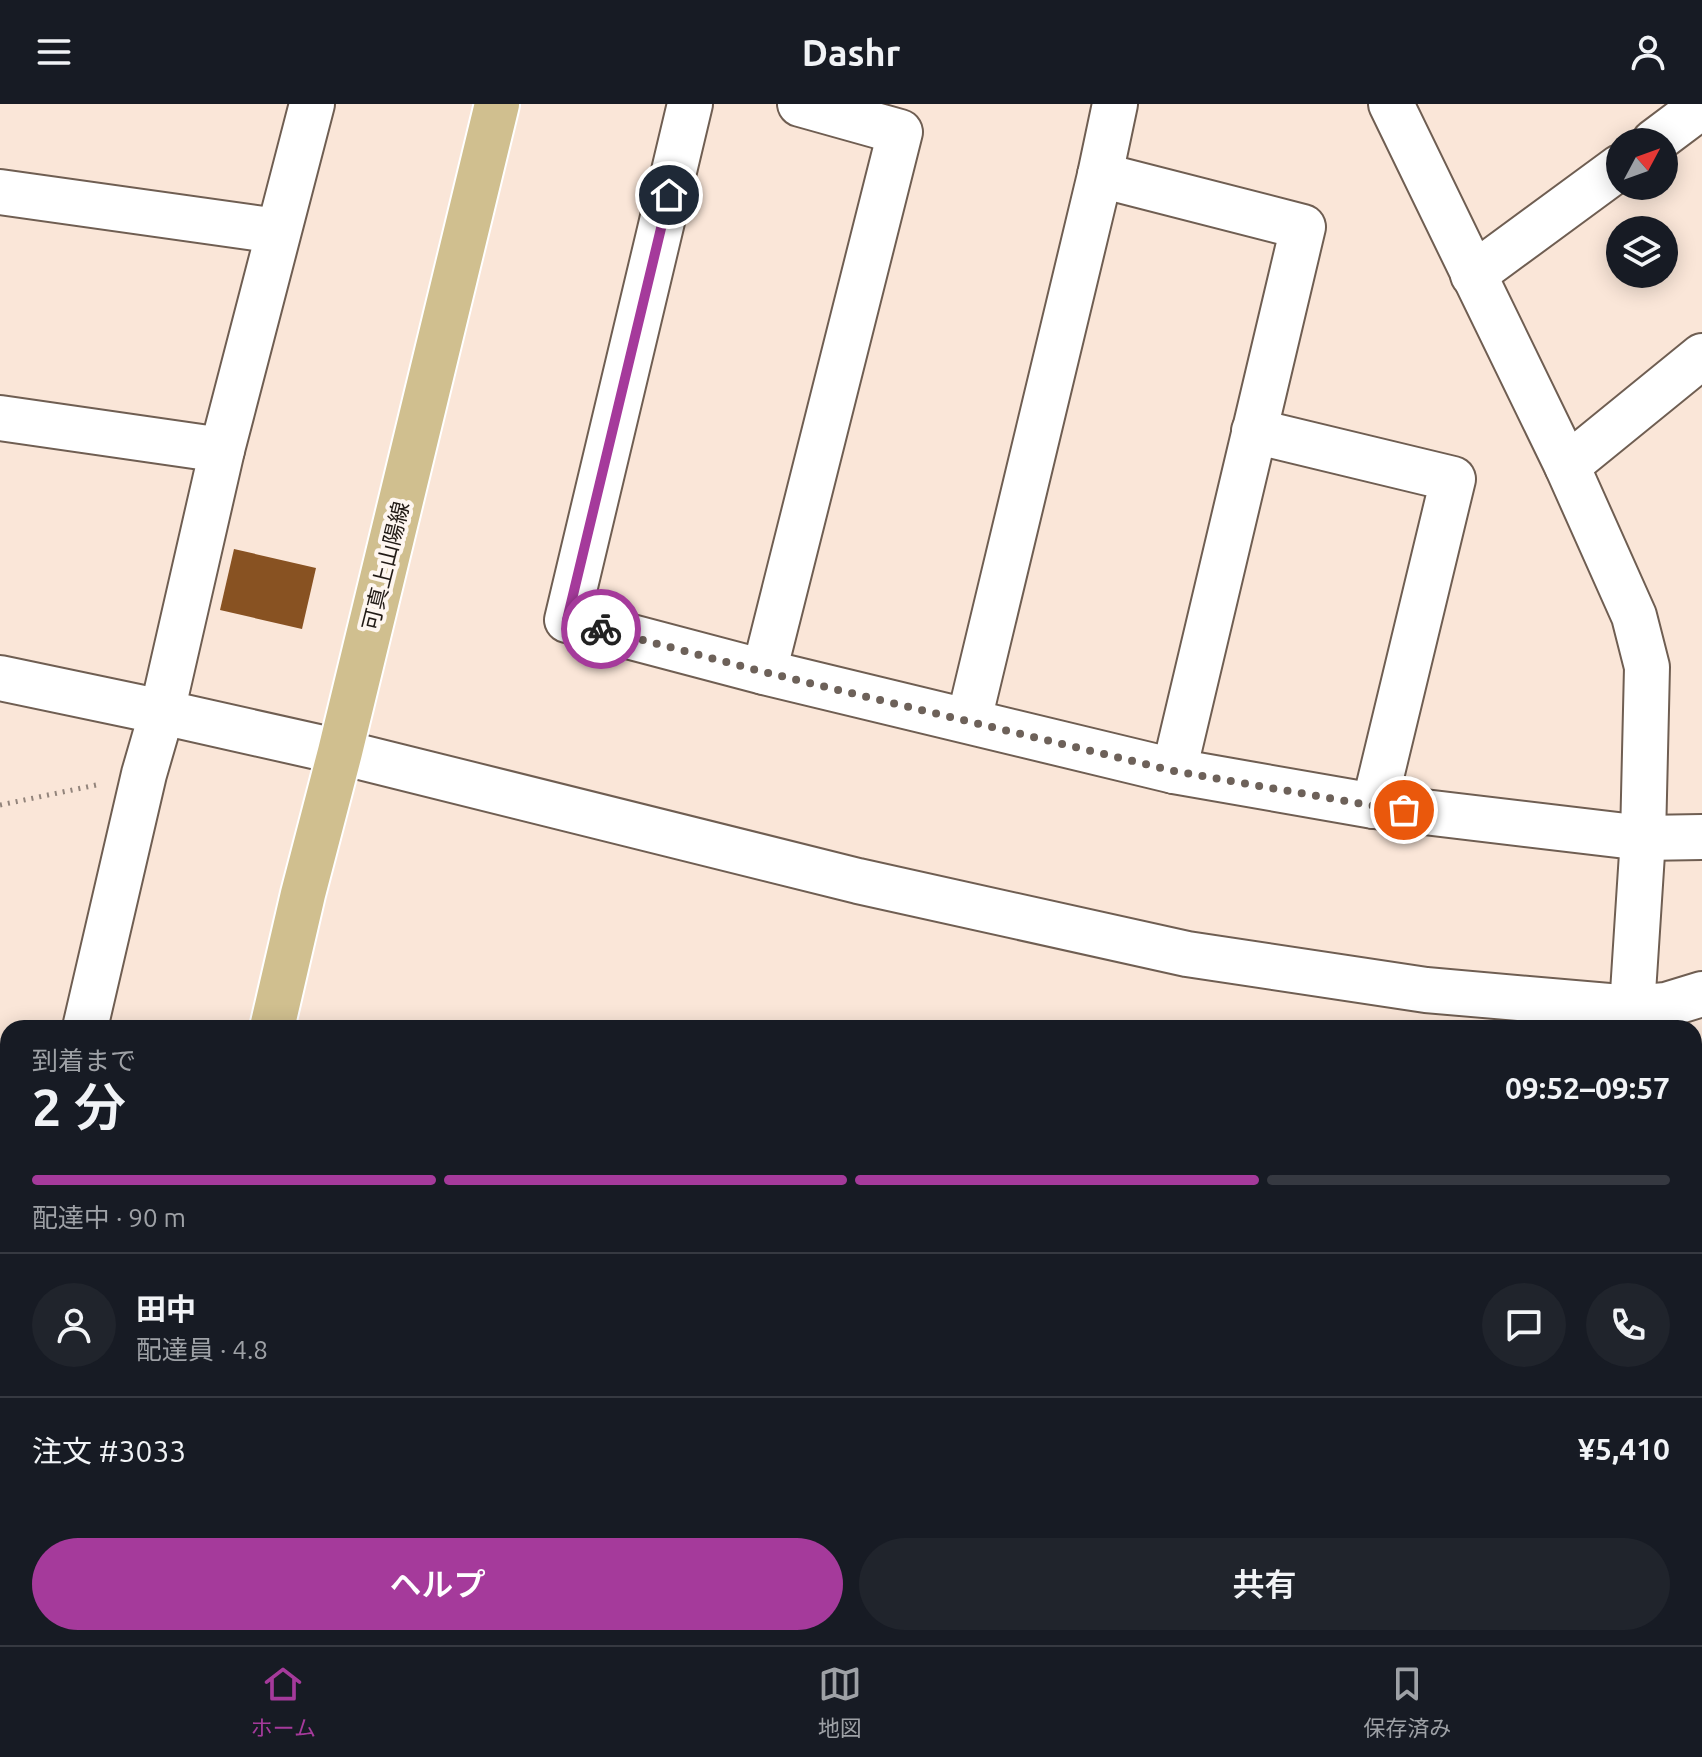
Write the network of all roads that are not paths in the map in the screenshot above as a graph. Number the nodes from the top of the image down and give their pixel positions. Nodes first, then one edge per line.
1 (312, 104) edge
2 (497, 104) edge
3 (690, 104) edge
4 (800, 104) edge
5 (1115, 104) edge
6 (1391, 104) edge
7 (1702, 106) edge
8 (1673, 128) edge
9 (1100, 175) junction
10 (1606, 177) edge
11 (0, 192) edge
12 (278, 231) junction
13 (1473, 275) junction
14 (1702, 356) edge
15 (0, 418) edge
16 (1254, 431) junction
17 (222, 450) junction
18 (1567, 466) junction
19 (764, 672) junction
20 (0, 678) edge
21 (162, 712) junction
22 (969, 720) junction
23 (340, 752) junction
24 (1174, 771) junction
25 (1374, 806) junction
26 (1702, 837) edge
27 (1643, 838) junction
28 (1676, 1006) edge
29 (87, 1020) edge
30 (274, 1020) edge

1 - 12 street
2 - 23 main road, 可真上山陽線
3 - 19 street
4 - 19 street
5 - 9 street
6 - 13 street
7 - 8 street
9 - 16 street
9 - 22 street
10 - 13 street
11 - 12 street
12 - 17 street
13 - 18 street
14 - 18 street
15 - 17 street
16 - 24 street
16 - 25 street
17 - 21 street
18 - 27 street
19 - 22 street
20 - 21 street
21 - 23 street
21 - 29 street
22 - 24 street
23 - 28 street
23 - 30 main road, 可真上山陽線
24 - 25 street
25 - 27 street
26 - 27 street
27 - 28 street

